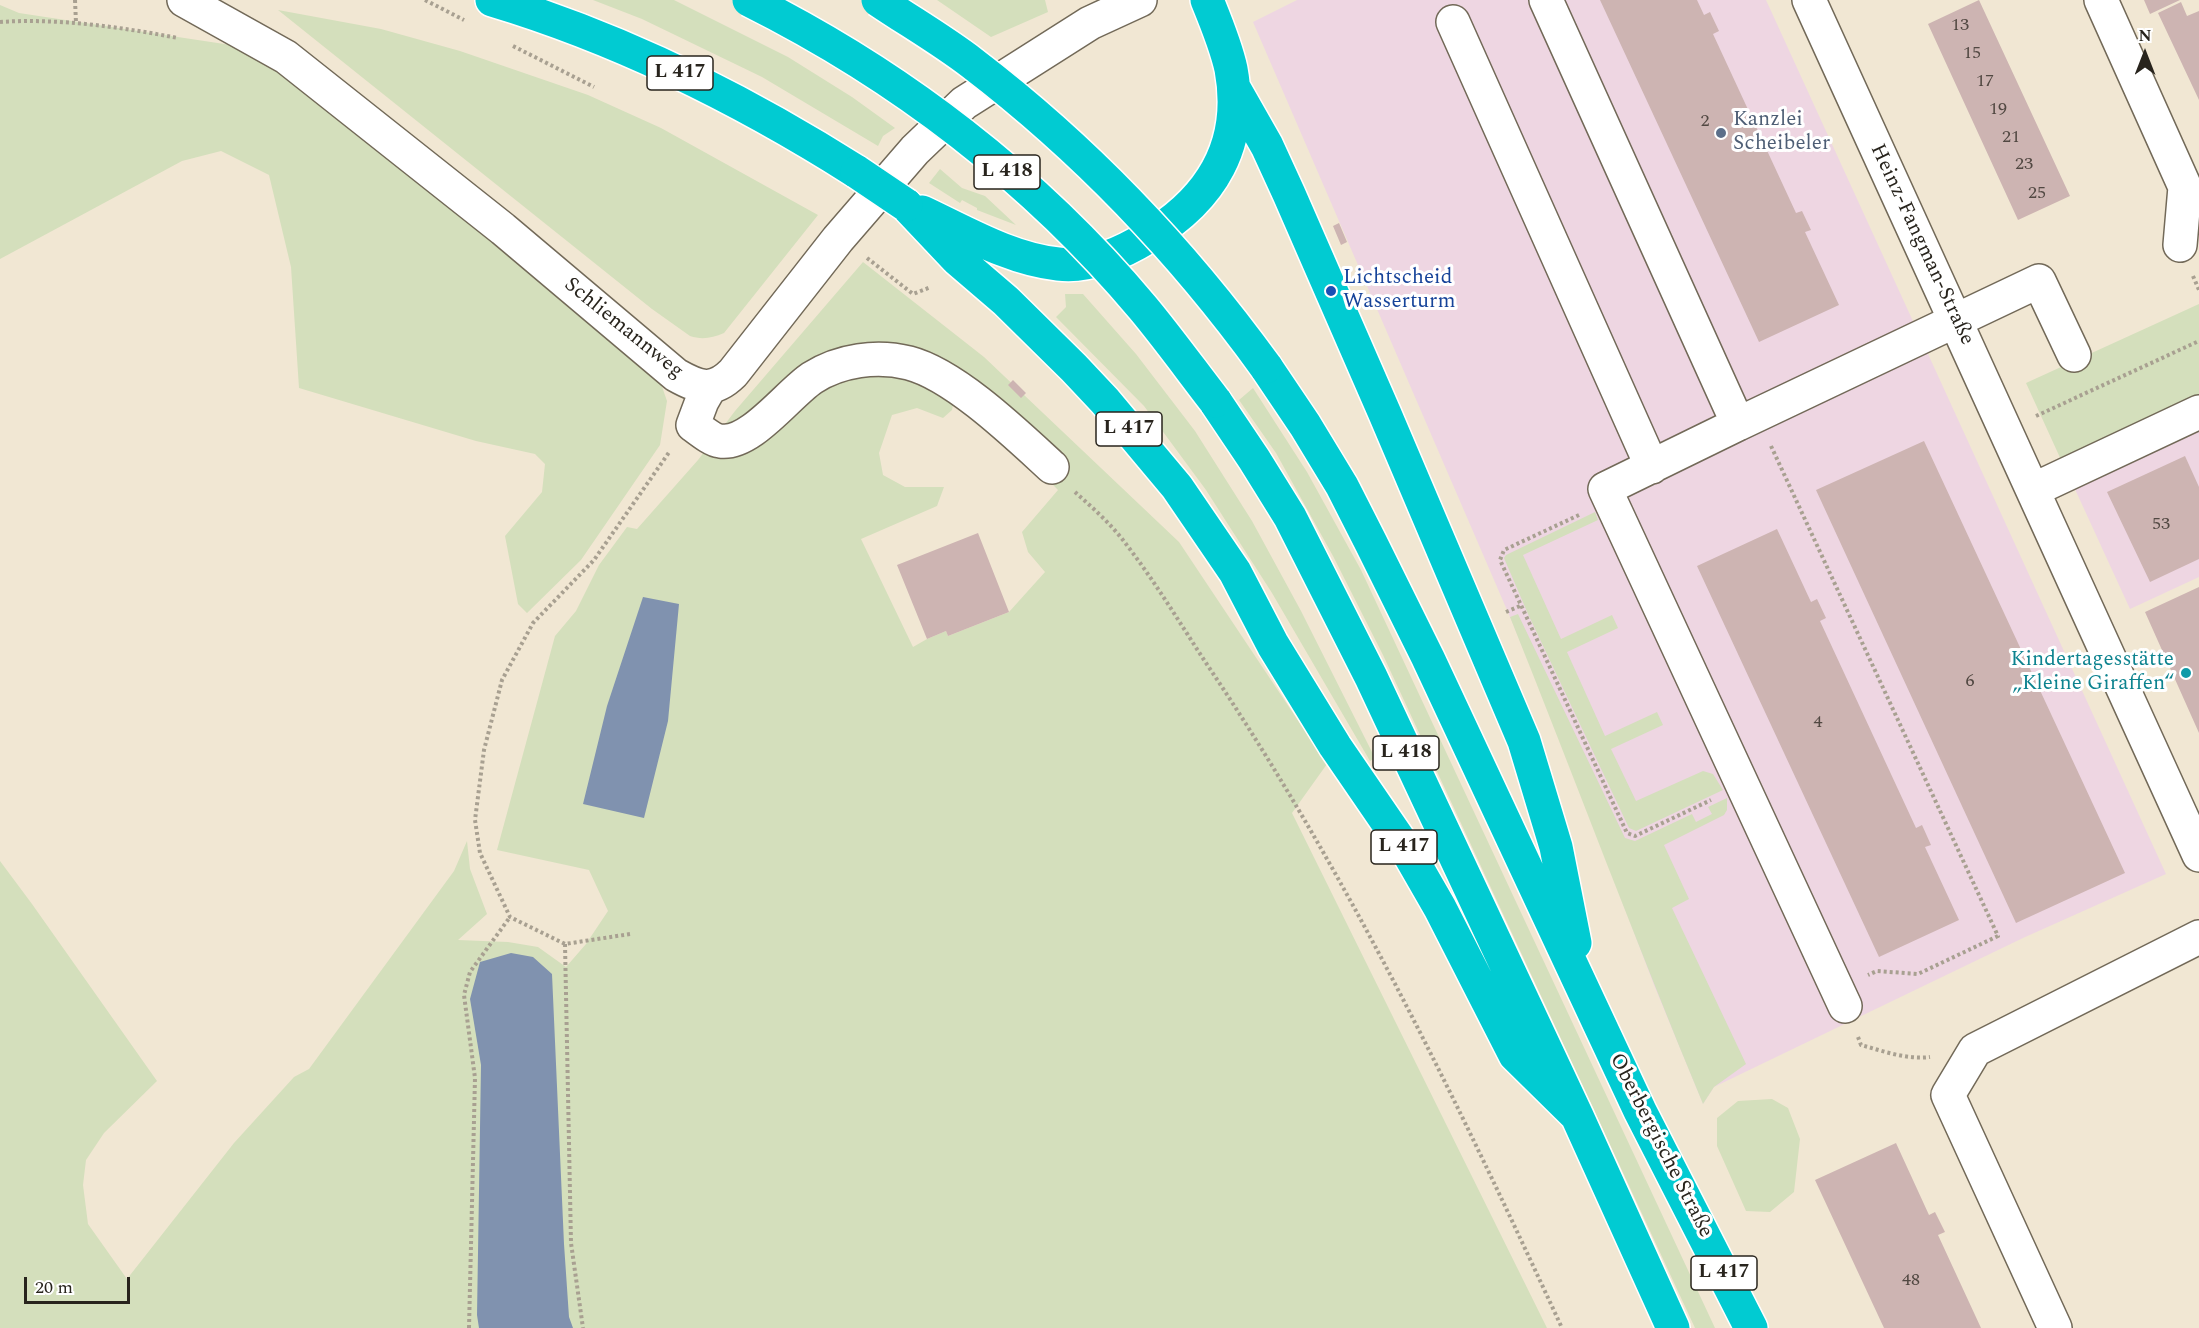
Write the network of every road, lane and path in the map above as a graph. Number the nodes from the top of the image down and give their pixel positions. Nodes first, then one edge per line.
1 (75, 0) edge
2 (184, 0) edge
3 (492, 0) edge
4 (749, 0) edge
5 (878, 0) edge
6 (1140, 0) edge
7 (1546, 0) edge
8 (1809, 0) edge
9 (2101, 0) edge
10 (1208, 2) edge
11 (1083, 11) edge
12 (0, 22) edge
13 (1453, 22) dead end
14 (76, 23) junction
15 (182, 39) dead end
16 (1234, 88) junction
17 (906, 205) junction
18 (2180, 245) dead end
19 (864, 255) dead end
20 (931, 287) dead end
21 (1957, 321) junction
22 (2199, 341) edge
23 (2074, 355) dead end
24 (710, 387) junction
25 (1747, 420) junction
26 (2194, 423) edge
27 (2006, 430) junction
28 (668, 454) dead end
29 (1052, 467) joint
30 (1652, 467) junction
31 (2033, 490) junction
32 (1609, 500) junction
33 (1520, 606) junction
34 (1500, 615) dead end
35 (1743, 785) junction
36 (2199, 855) edge
37 (510, 917) junction
38 (630, 934) dead end
39 (2199, 937) edge
40 (565, 944) junction
41 (1585, 995) junction
42 (1841, 998) junction
43 (1975, 1050) junction
44 (1577, 1116) junction
45 (469, 1328) edge
46 (583, 1328) edge
47 (1562, 1328) edge
48 (1673, 1328) edge
49 (1751, 1328) edge
50 (2055, 1328) edge

1 - 14 path
2 - 24 street, Schliemannweg
3 - 17 highway, L 417, bridge
4 - 44 highway, L 418, bridge
5 - 41 highway, L 418, bridge
6 - 11 street, Schliemannweg
7 - 25 street
8 - 21 street, Heinz-Fangman-Straße
9 - 18 street
10 - 16 highway, L 417
11 - 24 street, Schliemannweg
12 - 14 path
13 - 30 street
14 - 15 path
16 - 17 highway, L 417
16 - 41 highway, L 417
17 - 44 highway, L 417
19 - 20 path
21 - 23 street
21 - 25 street
21 - 27 street, Heinz-Fangman-Straße
22 - 27 path
24 - 29 street
25 - 30 street
25 - 42 path
26 - 31 street
27 - 31 street, Heinz-Fangman-Straße
28 - 37 path
29 - 47 path
30 - 32 street
31 - 36 street, Heinz-Fangman-Straße
32 - 33 path
32 - 35 street
33 - 34 path
33 - 35 path
35 - 42 street
37 - 40 path
37 - 45 path
38 - 40 path
39 - 43 street
40 - 46 path
41 - 49 highway, Oberbergische Straße / L 417
42 - 43 path
43 - 50 street
44 - 48 highway, L 417

